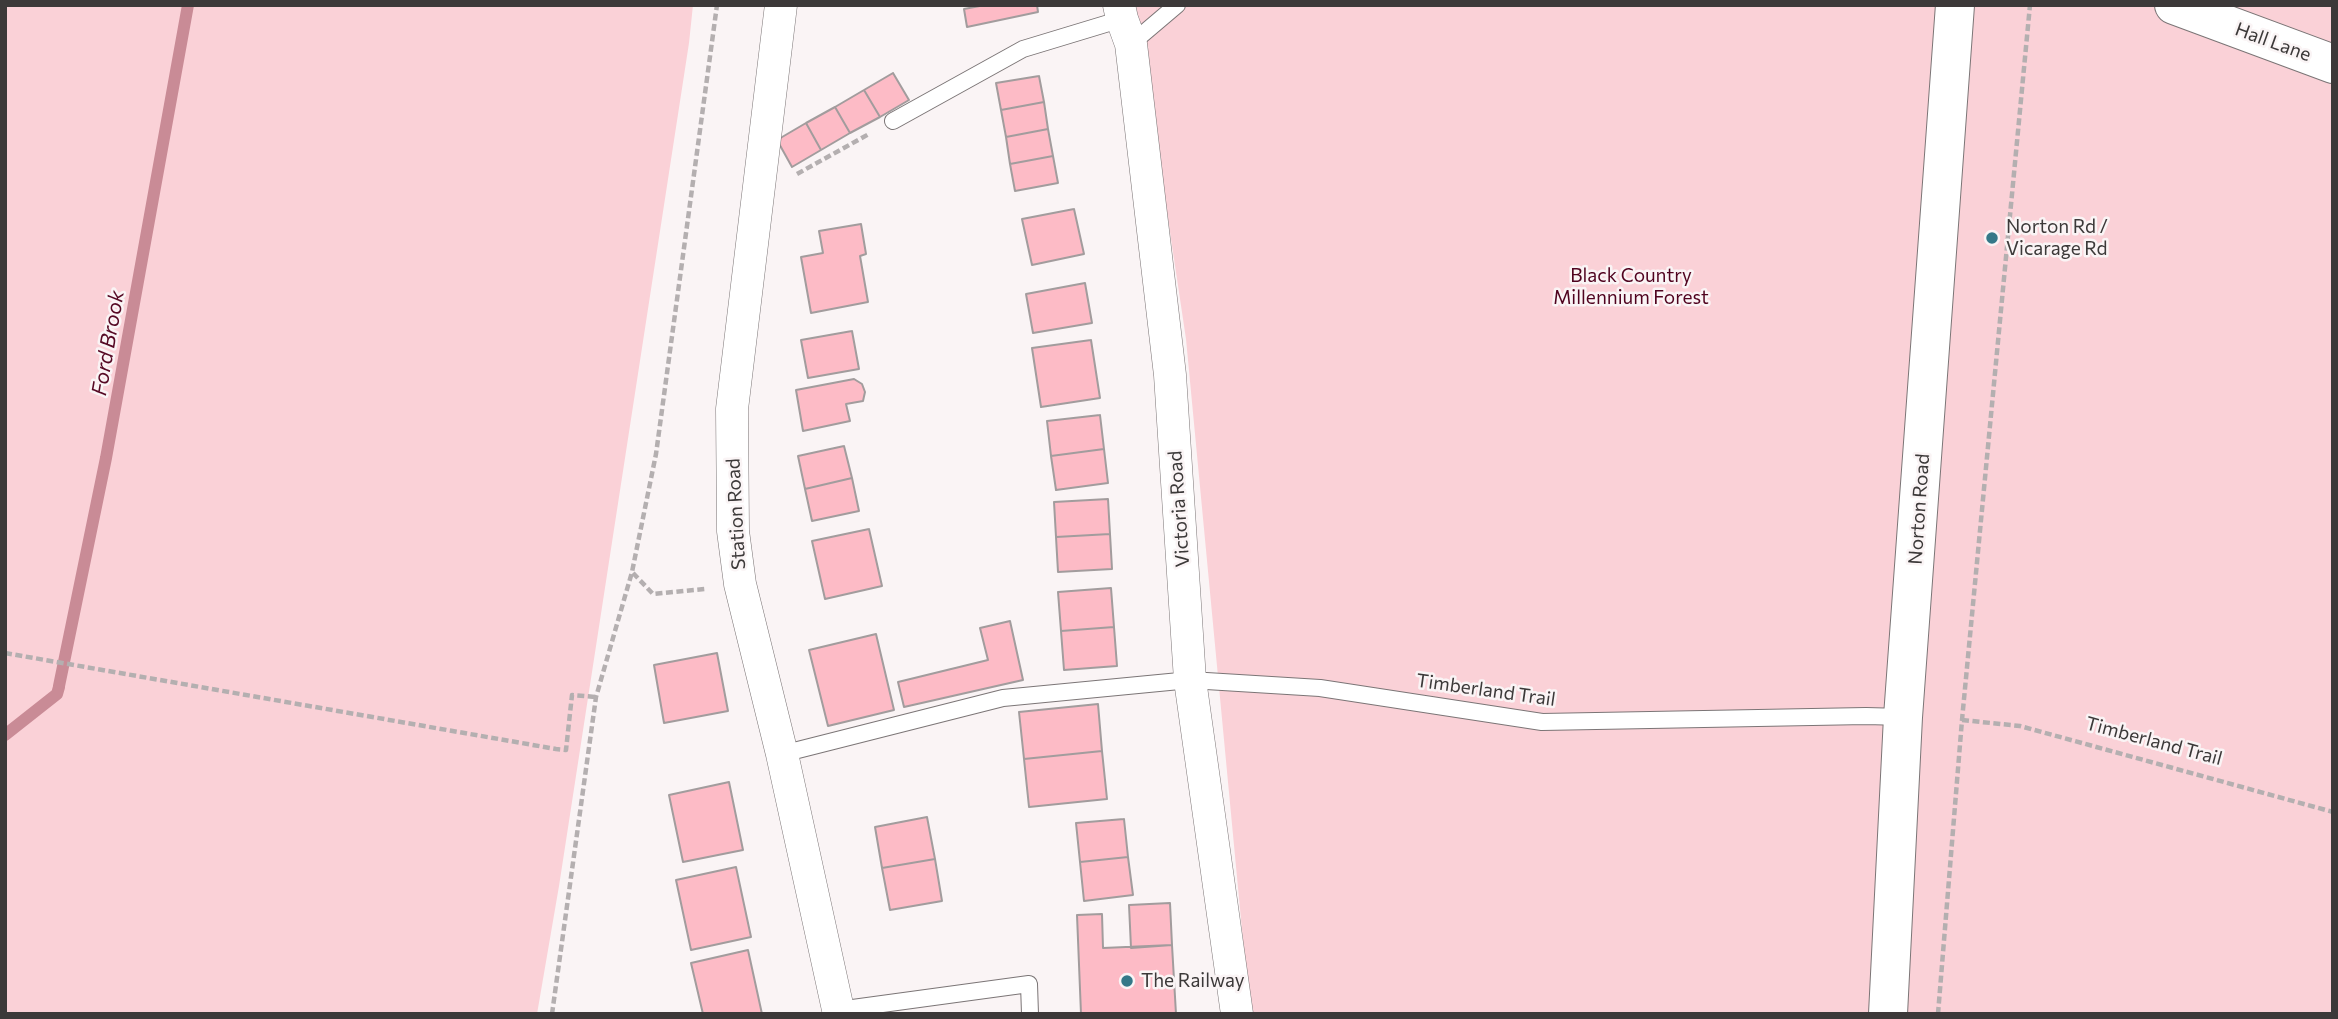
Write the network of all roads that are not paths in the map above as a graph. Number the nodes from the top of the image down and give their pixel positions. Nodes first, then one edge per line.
1 (781, 5) edge
2 (1177, 5) edge
3 (1955, 5) edge
4 (2174, 5) edge
5 (1124, 23) edge
6 (2333, 64) edge
7 (893, 121) road end
8 (1190, 680) junction
9 (1903, 717) junction
10 (782, 754) junction
11 (838, 1012) edge
12 (1031, 1014) edge
13 (1237, 1014) edge
14 (1888, 1014) edge

1 - 10 street, Station Road
2 - 5 lane
3 - 9 main road, Norton Road
4 - 6 main road, Hall Lane
5 - 7 lane
5 - 8 street, Victoria Road
8 - 9 lane, Timberland Trail
8 - 10 lane, Timberland Trail
8 - 13 street, Victoria Road
9 - 14 main road, Norton Road
10 - 11 street, Station Road
11 - 12 lane

